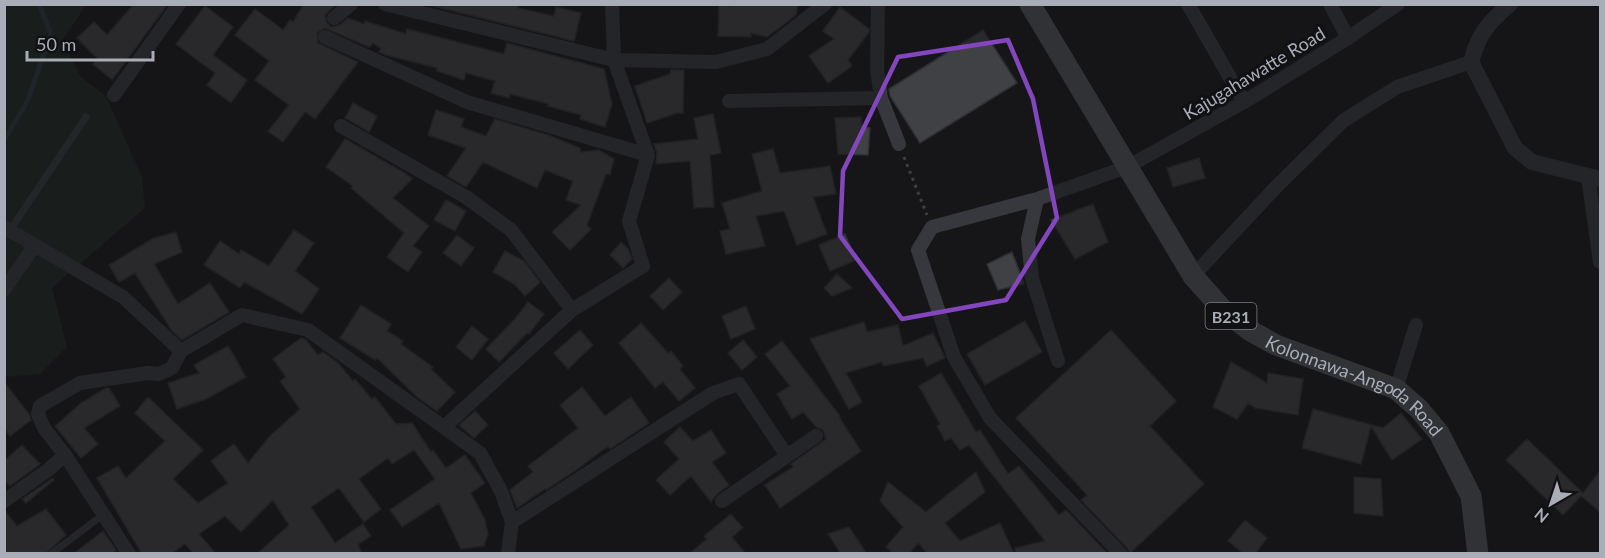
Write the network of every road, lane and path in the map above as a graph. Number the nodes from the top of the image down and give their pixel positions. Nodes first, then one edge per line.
1 (179, 4) edge
2 (351, 4) edge
3 (385, 4) edge
4 (612, 4) edge
5 (825, 4) edge
6 (878, 4) edge
7 (1030, 4) edge
8 (1188, 4) edge
9 (1330, 4) edge
10 (1398, 4) edge
11 (1510, 4) edge
12 (334, 18) dead end
13 (325, 37) dead end
14 (1348, 38) junction
15 (614, 60) junction
16 (1471, 62) junction
17 (114, 95) dead end
18 (881, 98) junction
19 (729, 101) dead end
20 (1244, 102) junction
21 (86, 117) dead end
22 (341, 126) dead end
23 (899, 144) joint
24 (648, 155) junction
25 (1127, 167) junction
26 (1594, 178) edge
27 (1037, 199) junction
28 (932, 228) junction
29 (7, 229) edge
30 (35, 245) junction
31 (1600, 262) edge
32 (1193, 276) junction
33 (4, 290) edge
34 (572, 310) junction
35 (1416, 326) dead end
36 (181, 351) junction
37 (1058, 361) dead end
38 (1396, 389) junction
39 (444, 427) junction
40 (816, 436) dead end
41 (65, 455) junction
42 (787, 456) junction
43 (4, 501) edge
44 (722, 501) dead end
45 (104, 514) junction
46 (512, 522) junction
47 (51, 554) edge
48 (129, 554) edge
49 (508, 554) edge
50 (1121, 554) edge
51 (1478, 554) edge

1 - 17 street
2 - 12 street
3 - 15 street
4 - 15 street
5 - 15 street
6 - 18 street
7 - 25 main road, Kolonnawa-Angoda Road / B231
8 - 20 street
9 - 14 street
10 - 14 street, Kajugahawatte Road
11 - 16 street
13 - 24 street
14 - 20 street, Kajugahawatte Road
15 - 24 street
16 - 26 street
16 - 32 street
18 - 19 street
18 - 23 street
20 - 25 street, Kajugahawatte Road
21 - 29 lane
22 - 34 street
23 - 28 path
24 - 34 street
25 - 27 street, Kajugahawatte Road
25 - 32 main road, Kolonnawa-Angoda Road / B231
26 - 31 street
27 - 28 street, Kajugahawatte Road
27 - 37 street
28 - 50 street
29 - 30 street
30 - 33 street
30 - 36 street
32 - 38 main road, Kolonnawa-Angoda Road / B231
34 - 39 street
35 - 38 street
36 - 39 street
36 - 41 street
38 - 51 main road, Kolonnawa-Angoda Road / B231
39 - 46 street
40 - 42 street
41 - 43 street
41 - 45 street
42 - 44 street
42 - 46 street
45 - 47 lane
45 - 48 street
46 - 49 street

